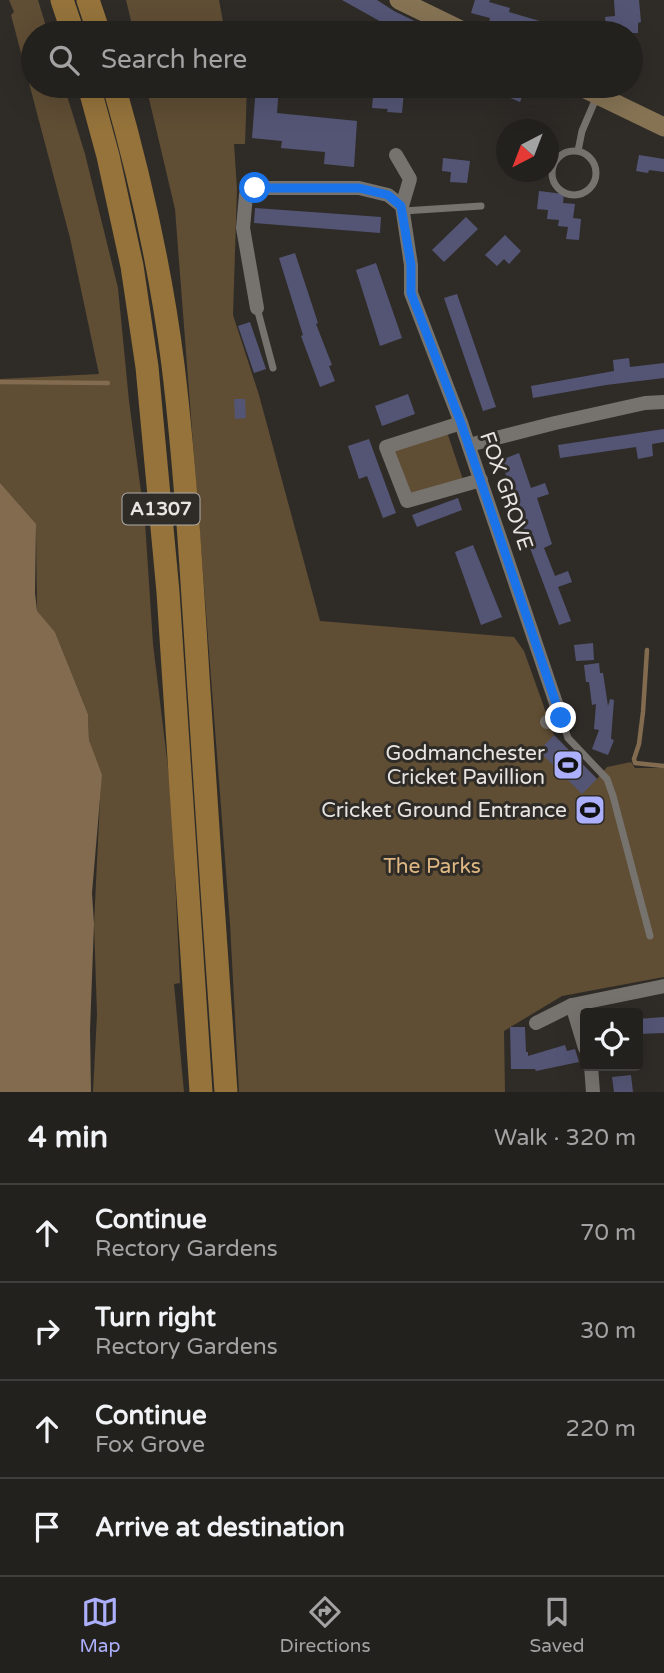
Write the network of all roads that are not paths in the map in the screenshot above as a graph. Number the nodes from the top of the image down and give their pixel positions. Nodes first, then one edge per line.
1 (62, 0) edge
2 (88, 0) edge
3 (399, 0) edge
4 (69, 21) edge
5 (95, 21) edge
6 (442, 21) edge
7 (92, 98) edge
8 (118, 98) edge
9 (601, 98) edge
10 (613, 98) edge
11 (664, 127) edge
12 (578, 151) junction
13 (396, 155) dead end
14 (481, 206) dead end
15 (402, 209) junction
16 (257, 308) joint
17 (273, 368) dead end
18 (664, 402) edge
19 (461, 423) junction
20 (469, 445) junction
21 (481, 480) junction
22 (554, 720) joint
23 (650, 936) dead end
24 (664, 986) edge
25 (572, 1005) junction
26 (536, 1023) dead end
27 (580, 1031) edge
28 (591, 1071) edge
29 (201, 1092) edge
30 (226, 1092) edge
31 (593, 1092) edge

1 - 4 main road
2 - 5 main road
3 - 6 main road
7 - 29 main road, A1307
8 - 30 main road, A1307
9 - 12 lane
10 - 11 main road
12 - 12 lane
13 - 15 street, FOX GROVE
14 - 15 lane
15 - 16 street
15 - 19 street, FOX GROVE
16 - 17 lane
18 - 20 street
19 - 20 street, FOX GROVE
19 - 21 street
20 - 21 street, FOX GROVE
21 - 22 street, FOX GROVE
22 - 23 lane
24 - 25 street
25 - 26 street
25 - 27 street
28 - 31 street

